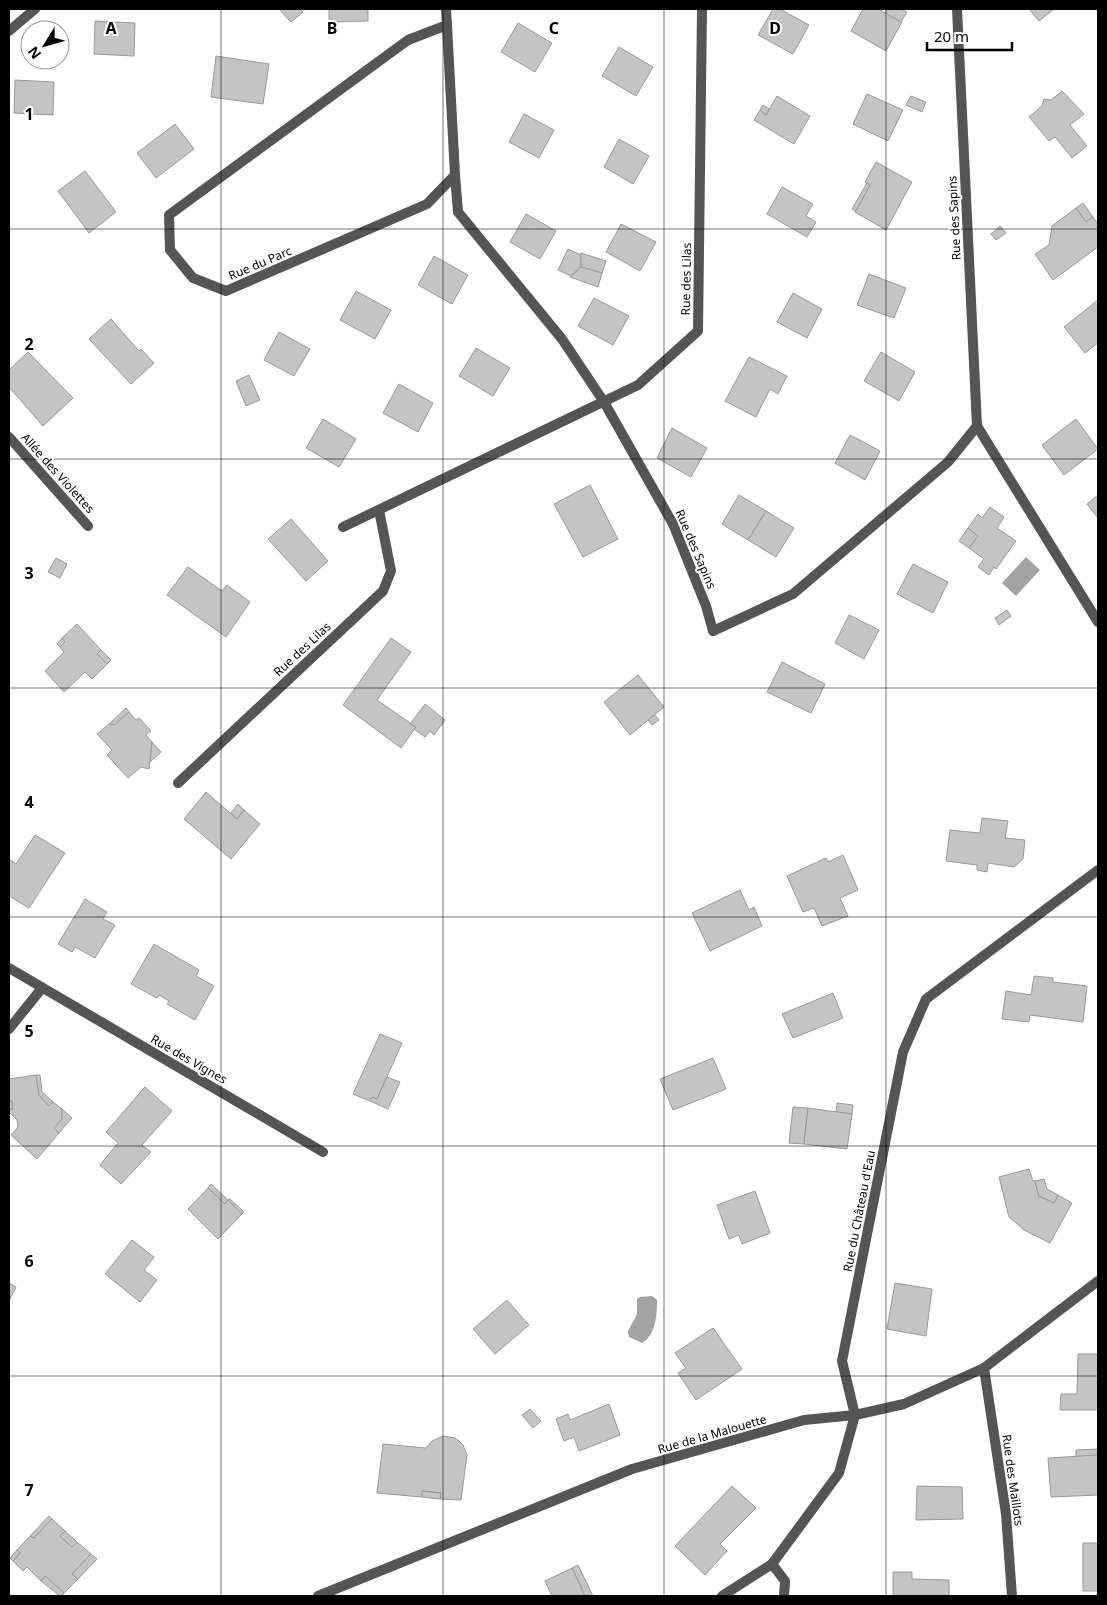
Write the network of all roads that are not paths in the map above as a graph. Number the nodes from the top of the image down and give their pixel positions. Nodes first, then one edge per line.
1 (35, 9) edge
2 (446, 9) edge
3 (702, 9) edge
4 (957, 9) edge
5 (447, 25) junction
6 (9, 31) edge
7 (455, 175) junction
8 (604, 402) junction
9 (976, 426) junction
10 (9, 437) edge
11 (379, 510) junction
12 (88, 526) dead end
13 (343, 527) dead end
14 (1098, 622) edge
15 (178, 783) dead end
16 (1098, 870) edge
17 (9, 968) edge
18 (42, 988) junction
19 (9, 1030) edge
20 (324, 1152) dead end
21 (1098, 1281) edge
22 (984, 1368) junction
23 (855, 1415) junction
24 (772, 1564) junction
25 (318, 1596) edge
26 (722, 1596) edge
27 (784, 1596) edge
28 (1012, 1596) edge

1 - 6 street
2 - 5 street
3 - 8 street, Rue des Lilas
4 - 9 street, Rue des Sapins
5 - 7 street
5 - 7 street, Rue du Parc
7 - 8 street, Rue des Sapins
8 - 9 street, Rue des Sapins
8 - 11 street, Rue des Lilas
9 - 14 street, Rue des Sapins
10 - 12 street, Allée des Violettes
11 - 13 street, Rue des Lilas
11 - 15 street, Rue des Lilas
16 - 23 street, Rue du Château d'Eau
17 - 18 street, Rue des Vignes
18 - 19 street
18 - 20 street, Rue des Vignes
21 - 22 street, Rue de la Malouette
22 - 23 street, Rue de la Malouette
22 - 28 street, Rue des Maillots
23 - 24 street, Rue du Château d'Eau
23 - 25 street, Rue de la Malouette
24 - 26 street, Rue du Château d'Eau
24 - 27 street

